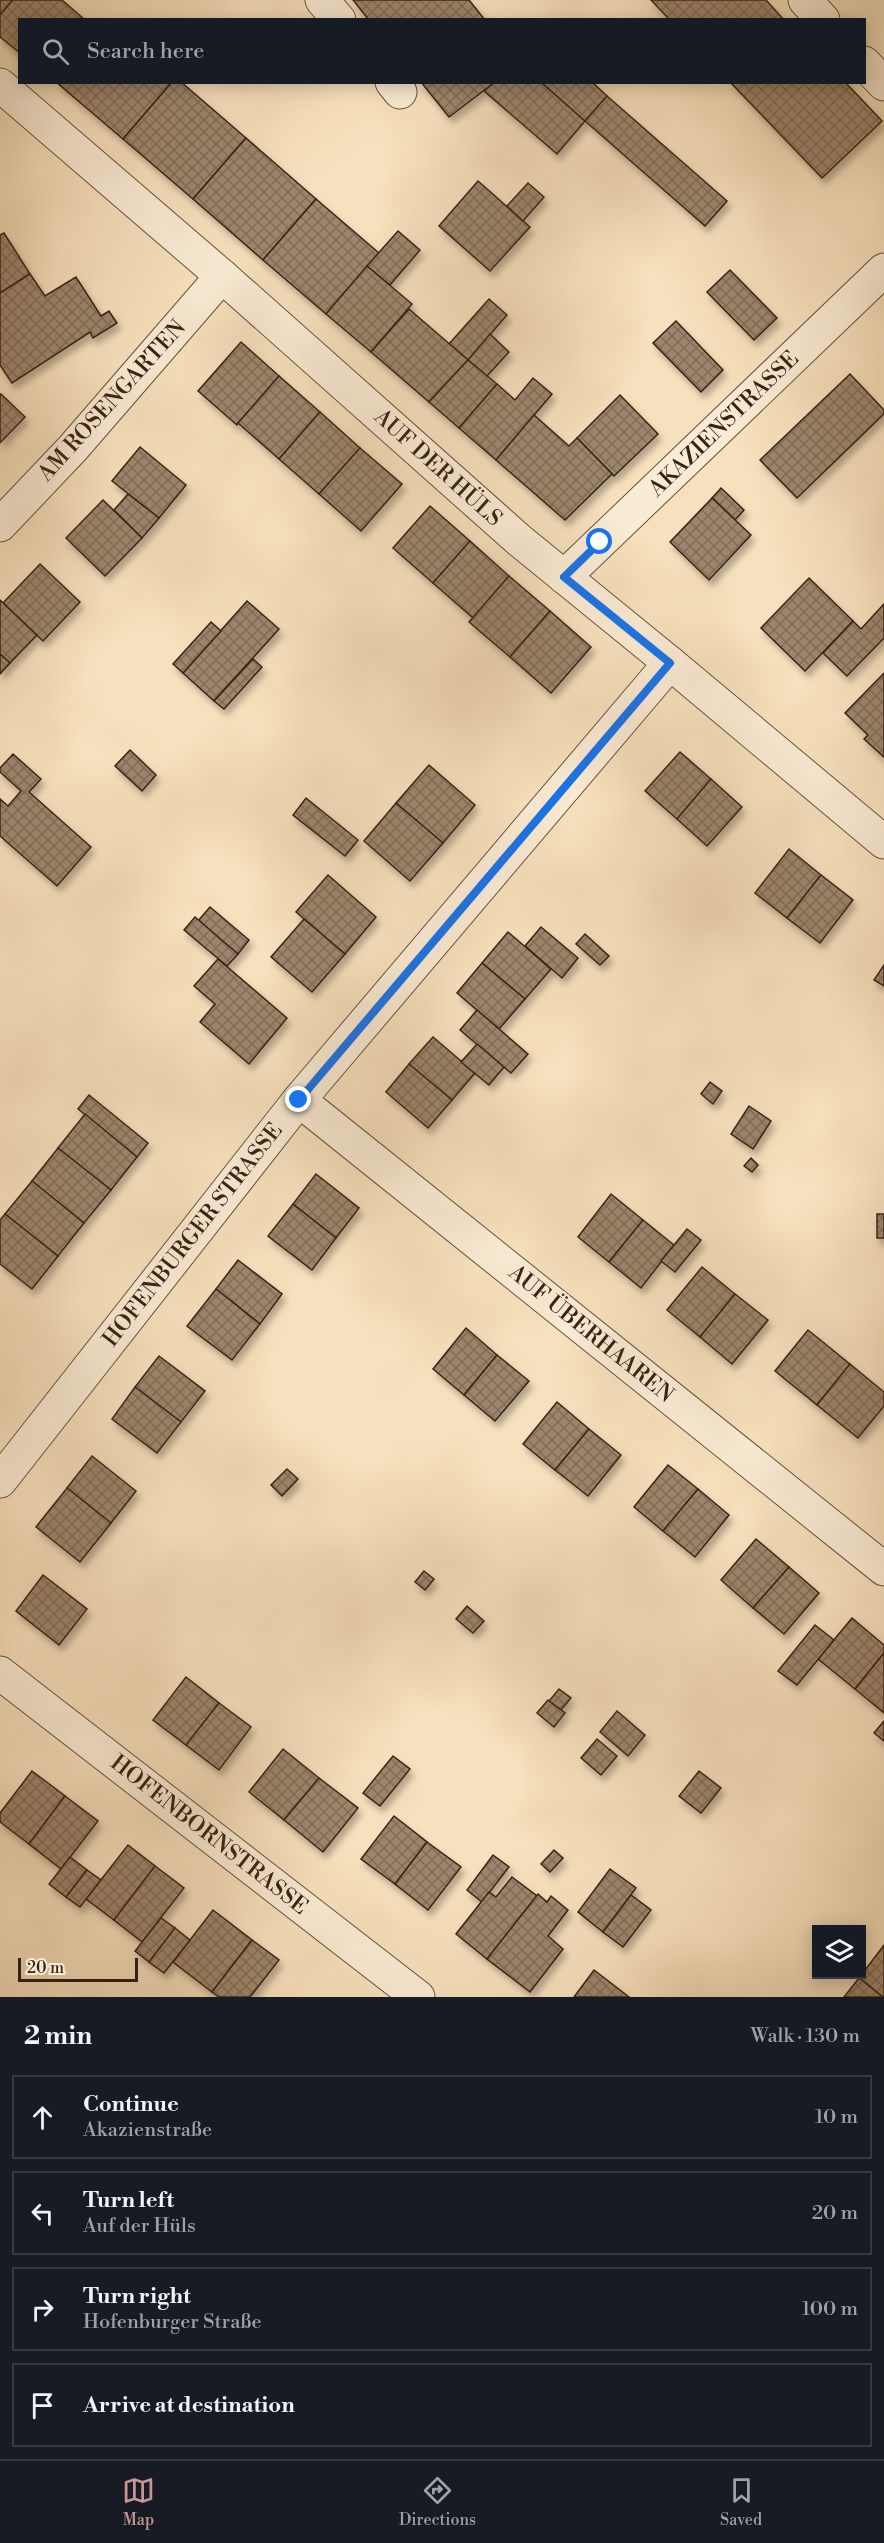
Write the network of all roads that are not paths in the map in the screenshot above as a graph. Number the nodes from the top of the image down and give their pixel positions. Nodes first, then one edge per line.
1 (322, 0) edge
2 (805, 0) edge
3 (337, 18) edge
4 (821, 18) edge
5 (866, 65) edge
6 (884, 84) edge
7 (0, 85) edge
8 (884, 270) edge
9 (222, 276) junction
10 (0, 525) edge
11 (564, 577) junction
12 (670, 663) junction
13 (884, 842) edge
14 (299, 1100) junction
15 (0, 1481) edge
16 (884, 1569) edge
17 (0, 1673) edge
18 (418, 1997) edge

1 - 3 street
2 - 4 street
5 - 6 street
7 - 9 street, AUF DER HÜLS
8 - 11 street, AKAZIENSTRASSE
9 - 10 street, AM ROSENGARTEN
9 - 11 street, AUF DER HÜLS
11 - 12 street, AUF DER HÜLS
12 - 13 street, AUF DER HÜLS
12 - 14 street, HOFENBURGER STRASSE
14 - 15 street, HOFENBURGER STRASSE
14 - 16 street, AUF ÜBERHAAREN
17 - 18 street, HOFENBORNSTRASSE

